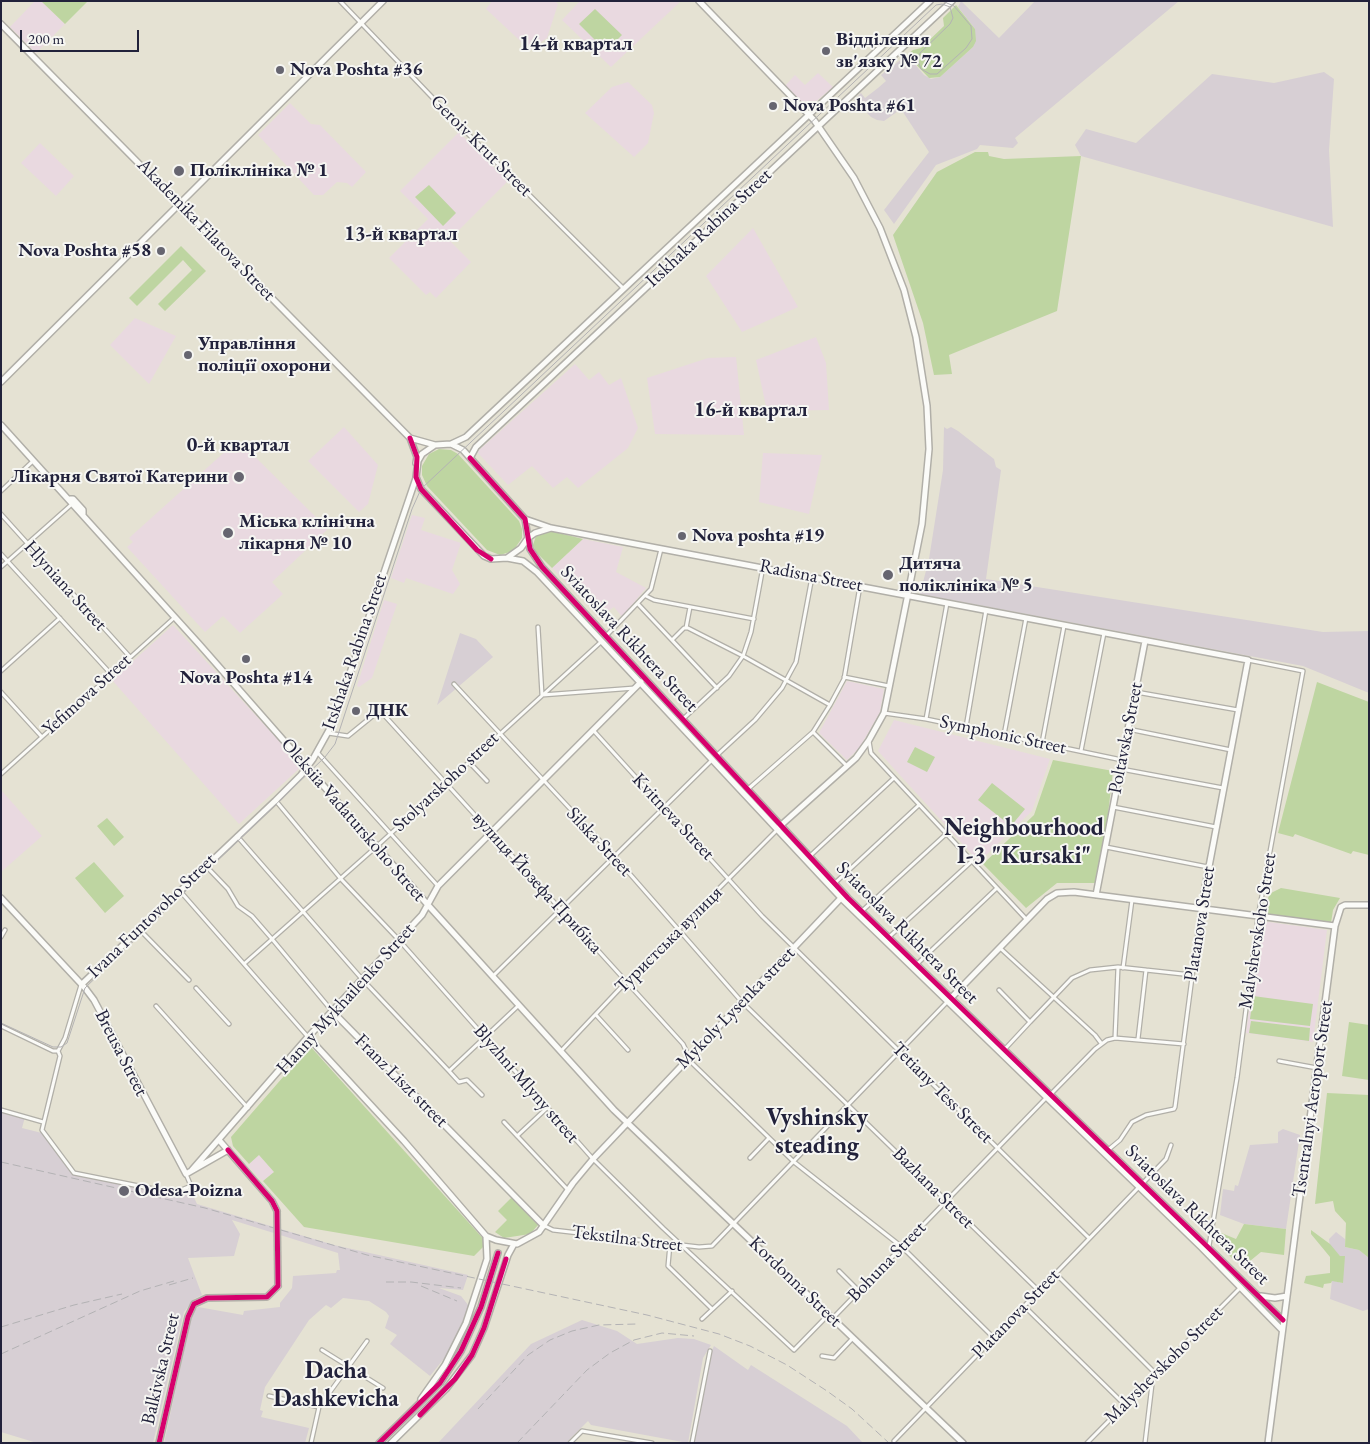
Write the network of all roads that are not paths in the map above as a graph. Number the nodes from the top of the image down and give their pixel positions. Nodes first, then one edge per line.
1 (340, 1) edge
2 (383, 1) edge
3 (699, 1) edge
4 (930, 1) edge
5 (952, 1) edge
6 (362, 22) junction
7 (1, 24) edge
8 (809, 115) junction
9 (819, 126) junction
10 (180, 202) junction
11 (624, 289) junction
12 (1, 382) edge
13 (3, 430) edge
14 (410, 438) junction
15 (451, 444) junction
16 (435, 445) junction
17 (470, 458) junction
18 (33, 460) junction
19 (416, 468) junction
20 (416, 477) junction
21 (1, 491) edge
22 (71, 502) junction
23 (1, 514) edge
24 (525, 519) junction
25 (551, 528) junction
26 (528, 538) junction
27 (28, 544) junction
28 (661, 548) junction
29 (1, 554) edge
30 (507, 558) junction
31 (8, 561) junction
32 (763, 567) junction
33 (1, 568) edge
34 (812, 576) junction
35 (860, 586) junction
36 (907, 595) junction
37 (646, 596) junction
38 (947, 603) junction
39 (638, 604) junction
40 (690, 607) junction
41 (986, 610) junction
42 (175, 617) junction
43 (60, 618) junction
44 (1026, 618) junction
45 (754, 619) junction
46 (1064, 625) junction
47 (538, 627) dead end
48 (686, 628) junction
49 (1104, 633) junction
50 (606, 636) junction
51 (672, 640) junction
52 (602, 641) junction
53 (1145, 641) junction
54 (743, 656) junction
55 (130, 657) junction
56 (1248, 660) junction
57 (1, 671) edge
58 (111, 674) junction
59 (844, 677) junction
60 (644, 678) junction
61 (786, 681) junction
62 (640, 683) junction
63 (454, 684) dead end
64 (889, 686) junction
65 (635, 688) junction
66 (717, 688) junction
67 (1, 692) edge
68 (1136, 692) junction
69 (542, 695) junction
70 (830, 705) junction
71 (1238, 710) junction
72 (884, 713) junction
73 (926, 719) junction
74 (683, 720) junction
75 (966, 727) junction
76 (1128, 729) junction
77 (593, 730) junction
78 (813, 732) junction
79 (328, 734) junction
80 (499, 734) junction
81 (1004, 735) junction
82 (41, 736) junction
83 (869, 740) junction
84 (1042, 743) junction
85 (1231, 750) junction
86 (1081, 751) junction
87 (317, 752) junction
88 (714, 758) junction
89 (1122, 760) junction
90 (469, 762) junction
91 (846, 765) junction
92 (307, 768) junction
93 (1120, 769) junction
94 (1, 774) edge
95 (894, 778) junction
96 (542, 780) junction
97 (487, 781) dead end
98 (446, 783) junction
99 (1223, 788) junction
100 (747, 790) junction
101 (275, 801) junction
102 (920, 805) junction
103 (664, 806) junction
104 (1113, 807) junction
105 (1216, 827) junction
106 (779, 828) junction
107 (490, 832) junction
108 (390, 834) junction
109 (946, 834) junction
110 (237, 836) junction
111 (376, 847) junction
112 (1106, 847) junction
113 (810, 856) junction
114 (615, 857) junction
115 (972, 861) junction
116 (205, 865) junction
117 (1208, 868) junction
118 (340, 878) junction
119 (730, 879) junction
120 (835, 883) junction
121 (438, 886) junction
122 (997, 888) junction
123 (179, 890) junction
124 (1096, 895) junction
125 (843, 896) junction
126 (1, 898) edge
127 (1132, 900) junction
128 (428, 905) junction
129 (1369, 906) edge
130 (1201, 909) junction
131 (561, 910) junction
132 (862, 911) junction
133 (303, 912) junction
134 (1258, 917) junction
135 (1027, 920) junction
136 (1335, 926) junction
137 (5, 930) dead end
138 (139, 930) junction
139 (679, 930) junction
140 (1, 937) edge
141 (888, 937) junction
142 (272, 938) junction
143 (398, 939) junction
144 (794, 947) junction
145 (1000, 947) junction
146 (244, 963) junction
147 (916, 964) junction
148 (1118, 967) junction
149 (1123, 968) junction
150 (1146, 970) junction
151 (1192, 975) junction
152 (493, 976) junction
153 (362, 978) junction
154 (189, 980) dead end
155 (626, 981) junction
156 (82, 984) junction
157 (196, 988) dead end
158 (999, 990) dead end
159 (1053, 998) junction
160 (949, 1000) junction
161 (742, 1002) junction
162 (519, 1005) junction
163 (156, 1006) dead end
164 (332, 1011) junction
165 (596, 1015) junction
166 (1030, 1022) junction
167 (229, 1024) dead end
168 (1, 1026) edge
169 (308, 1037) junction
170 (485, 1038) junction
171 (1115, 1038) junction
172 (1138, 1039) junction
173 (1101, 1043) junction
174 (1184, 1044) junction
175 (628, 1050) dead end
176 (1004, 1050) junction
177 (58, 1051) junction
178 (561, 1051) junction
179 (900, 1052) junction
180 (689, 1058) junction
181 (1279, 1061) dead end
182 (1317, 1068) junction
183 (449, 1071) junction
184 (482, 1095) dead end
185 (1048, 1096) junction
186 (849, 1106) junction
187 (248, 1108) junction
188 (547, 1108) junction
189 (1, 1110) edge
190 (43, 1122) junction
191 (504, 1122) dead end
192 (627, 1122) junction
193 (517, 1136) junction
194 (769, 1138) junction
195 (219, 1140) junction
196 (1171, 1145) dead end
197 (998, 1148) junction
198 (228, 1150) junction
199 (1108, 1150) junction
200 (750, 1158) dead end
201 (593, 1159) junction
202 (794, 1162) junction
203 (192, 1170) junction
204 (186, 1174) junction
205 (1141, 1185) junction
206 (568, 1190) junction
207 (946, 1202) junction
208 (734, 1223) junction
209 (544, 1226) junction
210 (486, 1236) junction
211 (1089, 1238) junction
212 (514, 1244) junction
213 (670, 1244) junction
214 (684, 1245) junction
215 (1209, 1246) junction
216 (902, 1247) junction
217 (488, 1252) junction
218 (498, 1253) junction
219 (506, 1259) junction
220 (839, 1271) dead end
221 (1055, 1273) junction
222 (1241, 1287) junction
223 (1038, 1290) junction
224 (732, 1291) junction
225 (859, 1291) junction
226 (1259, 1295) junction
227 (1287, 1296) junction
228 (1024, 1306) junction
229 (712, 1309) junction
230 (831, 1316) junction
231 (702, 1319) dead end
232 (1283, 1320) junction
233 (1282, 1330) junction
234 (853, 1338) junction
235 (994, 1338) junction
236 (367, 1341) dead end
237 (322, 1350) dead end
238 (710, 1350) dead end
239 (794, 1350) joint
240 (822, 1356) dead end
241 (349, 1367) junction
242 (1154, 1374) junction
243 (383, 1388) dead end
244 (268, 1396) dead end
245 (1124, 1404) junction
246 (319, 1407) junction
247 (926, 1408) junction
248 (414, 1409) junction
249 (894, 1441) dead end
250 (159, 1443) edge
251 (311, 1443) edge
252 (379, 1443) edge
253 (391, 1443) edge
254 (570, 1443) edge
255 (652, 1443) edge
256 (692, 1443) edge
257 (963, 1443) edge
258 (1088, 1443) edge
259 (1145, 1443) edge
260 (1268, 1443) edge

1 - 6 street, Geroiv Krut Street
2 - 6 street
3 - 8 street, Туристська вулиця
4 - 8 street, Itskhaka Rabina Street
5 - 9 street, Itskhaka Rabina Street
6 - 10 street
6 - 11 street, Geroiv Krut Street
7 - 10 street, Akademika Filatova Street
8 - 9 street, Туристська вулиця
8 - 11 street, Itskhaka Rabina Street
9 - 17 street, Itskhaka Rabina Street
9 - 36 street, Туристська вулиця
10 - 12 street
10 - 14 street, Akademika Filatova Street
11 - 15 street, Itskhaka Rabina Street
13 - 18 street, Oleksiia Vadaturskoho Street
14 - 16 street
14 - 19 street, Akademika Filatova Street
15 - 16 street
15 - 17 street
16 - 19 street
17 - 24 street
18 - 21 street
18 - 22 street, Oleksiia Vadaturskoho Street
19 - 20 street, Akademika Filatova Street
20 - 30 street, Sviatoslava Rikhtera Street
20 - 79 street, Itskhaka Rabina Street
22 - 27 street
22 - 42 street, Oleksiia Vadaturskoho Street
23 - 27 street, Hlyniana Street
24 - 25 street, Radisna Street
24 - 26 street, Sviatoslava Rikhtera Street
25 - 26 street
25 - 28 street, Radisna Street
26 - 30 street
26 - 50 street, Sviatoslava Rikhtera Street
27 - 31 street
27 - 55 street, Hlyniana Street
28 - 32 street, Radisna Street
28 - 37 street
29 - 31 street
30 - 52 street, Sviatoslava Rikhtera Street
31 - 33 street
31 - 43 street
32 - 34 street, Radisna Street
32 - 45 street
34 - 35 street, Radisna Street
34 - 61 street
35 - 36 street, Radisna Street
35 - 59 street
36 - 38 street, Radisna Street
36 - 64 street, Туристська вулиця
37 - 39 street
37 - 40 street
38 - 41 street, Radisna Street
38 - 73 street
39 - 50 street
39 - 51 street
40 - 45 street
40 - 48 street
41 - 44 street, Radisna Street
41 - 75 street
42 - 55 street, Yefimova Street
42 - 92 street, Oleksiia Vadaturskoho Street
43 - 57 street
43 - 58 street
44 - 46 street, Radisna Street
44 - 81 street
45 - 54 street
46 - 49 street, Radisna Street
46 - 84 street
47 - 69 street
48 - 51 street
48 - 54 street
49 - 53 street, Radisna Street
49 - 86 street
50 - 60 street, Sviatoslava Rikhtera Street
51 - 66 street
52 - 62 street, Sviatoslava Rikhtera Street
52 - 69 street, Stolyarskoho street
53 - 56 street, Radisna Street
53 - 68 street, Poltavska Street
54 - 61 street
54 - 66 street
55 - 58 street, Yefimova Street
56 - 71 street, Platanova Street
56 - 134 street, Malyshevskoho Street
58 - 82 street, Yefimova Street
59 - 64 street
59 - 70 street
60 - 62 street, Hanny Mykhailenko Street
60 - 74 street, Sviatoslava Rikhtera Street
61 - 70 street
61 - 88 street
62 - 65 street, Hanny Mykhailenko Street
62 - 88 street, Sviatoslava Rikhtera Street
63 - 80 street, Silska Street
64 - 72 street, Туристська вулиця
65 - 69 street
65 - 77 street, Hanny Mykhailenko Street
66 - 74 street
67 - 82 street
68 - 71 street
68 - 76 street, Poltavska Street
69 - 80 street, Stolyarskoho street
70 - 78 street
71 - 85 street, Platanova Street
72 - 73 street, Symphonic Street
72 - 83 street, Туристська вулиця
73 - 75 street, Symphonic Street
74 - 88 street, Sviatoslava Rikhtera Street
75 - 81 street, Symphonic Street
76 - 85 street
76 - 89 street, Poltavska Street
77 - 96 street, Hanny Mykhailenko Street
77 - 103 street, Kvitneva Street
78 - 91 street
78 - 100 street
79 - 87 street, Itskhaka Rabina Street
79 - 98 street, вулиця Йозефа Прибіка
80 - 90 street, Stolyarskoho street
80 - 96 street, Silska Street
81 - 84 street, Symphonic Street
82 - 94 street, Yefimova Street
83 - 91 street, Туристська вулиця
83 - 95 street
84 - 86 street, Symphonic Street
85 - 99 street, Platanova Street
86 - 89 street, Symphonic Street
87 - 92 street, Itskhaka Rabina Street
87 - 108 street
88 - 100 street, Sviatoslava Rikhtera Street
88 - 103 street
88 - 106 street, Sviatoslava Rikhtera Street
89 - 93 street, Poltavska Street
90 - 97 street
90 - 98 street, Stolyarskoho street
91 - 106 street, Туристська вулиця
92 - 101 street, Ivana Funtovoho Street
92 - 111 street, Oleksiia Vadaturskoho Street
93 - 99 street
93 - 104 street, Poltavska Street
95 - 102 street
95 - 113 street
96 - 107 street, Hanny Mykhailenko Street
96 - 114 street, Silska Street
98 - 107 street, вулиця Йозефа Прибіка
98 - 108 street, Stolyarskoho street
99 - 105 street, Platanova Street
100 - 106 street, Sviatoslava Rikhtera Street
101 - 110 street, Ivana Funtovoho Street
101 - 118 street, Blyzhni Mlyny street
102 - 109 street
102 - 120 street
103 - 114 street
103 - 119 street, Kvitneva Street
104 - 105 street
104 - 112 street, Poltavska Street
105 - 117 street, Platanova Street
106 - 113 street, Sviatoslava Rikhtera Street
106 - 119 street, Туристська вулиця
106 - 125 street, Sviatoslava Rikhtera Street
107 - 121 street, Hanny Mykhailenko Street
107 - 131 street, вулиця Йозефа Прибіка
108 - 111 street, Stolyarskoho street
108 - 121 street
109 - 115 street
109 - 132 street
110 - 116 street, Ivana Funtovoho Street
110 - 133 street
111 - 118 street, Stolyarskoho street
111 - 128 street, Oleksiia Vadaturskoho Street
112 - 117 street
112 - 124 street, Poltavska Street
113 - 120 street, Sviatoslava Rikhtera Street
114 - 131 street
114 - 139 street, Silska Street
115 - 122 street
115 - 141 street
116 - 123 street, Ivana Funtovoho Street
116 - 142 street, Franz Liszt street
117 - 130 street, Platanova Street
118 - 133 street, Stolyarskoho street
118 - 143 street, Blyzhni Mlyny street
119 - 139 street, Туристська вулиця
119 - 144 street, Kvitneva Street
120 - 125 street, Sviatoslava Rikhtera Street
121 - 128 street, Hanny Mykhailenko Street
122 - 135 street
122 - 147 street
123 - 138 street, Ivana Funtovoho Street
123 - 146 street
124 - 127 street
124 - 135 street
125 - 132 street, Sviatoslava Rikhtera Street
125 - 144 street, Mykoly Lysenka street
125 - 160 street, Sviatoslava Rikhtera Street
126 - 156 street, Breusa Street
127 - 130 street
127 - 149 street
128 - 143 street, Hanny Mykhailenko Street
128 - 152 street, Oleksiia Vadaturskoho Street
129 - 136 street, Tsentralnyi Aeroport Street
130 - 134 street
130 - 151 street, Platanova Street
131 - 152 street
131 - 155 street, вулиця Йозефа Прибіка
132 - 141 street, Sviatoslava Rikhtera Street
133 - 142 street, Stolyarskoho street
133 - 153 street
134 - 136 street
134 - 215 street, Malyshevskoho Street
135 - 145 street
136 - 182 street, Tsentralnyi Aeroport Street
137 - 140 street
138 - 154 street
138 - 156 street, Ivana Funtovoho Street
139 - 155 street, Туристська вулиця
139 - 161 street, Silska Street
141 - 147 street, Sviatoslava Rikhtera Street
142 - 146 street, Stolyarskoho street
142 - 164 street, Franz Liszt street
143 - 153 street, Hanny Mykhailenko Street
143 - 170 street, Blyzhni Mlyny street
144 - 161 street, Mykoly Lysenka street
144 - 179 street, Tetiany Tess Street
145 - 159 street
145 - 160 street
146 - 169 street
147 - 160 street, Sviatoslava Rikhtera Street
148 - 149 street
148 - 159 street
148 - 171 street
149 - 150 street
150 - 151 street
150 - 172 street
151 - 174 street, Platanova Street
152 - 162 street, Oleksiia Vadaturskoho Street
153 - 164 street, Hanny Mykhailenko Street
153 - 183 street
155 - 165 street, Туристська вулиця
155 - 180 street, вулиця Йозефа Прибіка
156 - 177 street, Ivana Funtovoho Street
156 - 204 street, Breusa Street
157 - 167 street
158 - 166 street
159 - 166 street
159 - 173 street
160 - 176 street, Sviatoslava Rikhtera Street
160 - 179 street
160 - 185 street, Sviatoslava Rikhtera Street
161 - 180 street, Mykoly Lysenka street
161 - 186 street, Bazhana Street
162 - 170 street
162 - 178 street, Oleksiia Vadaturskoho Street
163 - 187 street
164 - 169 street, Hanny Mykhailenko Street
164 - 209 street, Franz Liszt street
165 - 175 street
165 - 178 street, Туристська вулиця
166 - 176 street
168 - 177 street
169 - 187 street, Hanny Mykhailenko Street
169 - 210 street
170 - 183 street
170 - 188 street, Blyzhni Mlyny street
171 - 172 street
171 - 173 street
172 - 174 street
173 - 185 street, Bohuna Street
174 - 199 street, Platanova Street
176 - 185 street, Sviatoslava Rikhtera Street
177 - 190 street, Ivana Funtovoho Street
178 - 192 street, Oleksiia Vadaturskoho Street
179 - 186 street
179 - 197 street, Tetiany Tess Street
180 - 192 street, Mykoly Lysenka street
180 - 194 street, вулиця Йозефа Прибіка
181 - 182 street
182 - 227 street, Tsentralnyi Aeroport Street
183 - 184 street
185 - 197 street, Bohuna Street
185 - 199 street, Sviatoslava Rikhtera Street
185 - 205 street, Sviatoslava Rikhtera Street
186 - 202 street
186 - 207 street, Bazhana Street
187 - 195 street, Hanny Mykhailenko Street
188 - 193 street
188 - 201 street, Blyzhni Mlyny street
189 - 190 street
190 - 204 street
191 - 193 street
192 - 201 street, Mykoly Lysenka street
192 - 208 street, Kordonna Street
193 - 206 street
194 - 200 street
194 - 202 street, вулиця Йозефа Прибіка
195 - 198 street
195 - 203 street, Hanny Mykhailenko Street
196 - 205 street, Platanova Street
197 - 207 street, Bohuna Street
197 - 211 street, Tetiany Tess Street
198 - 203 street, Hanny Mykhailenko Street
198 - 250 street, Balkivska Street, bridge
199 - 205 street, Sviatoslava Rikhtera Street
201 - 206 street, Mykoly Lysenka street
201 - 214 street, Blyzhni Mlyny street
202 - 208 street
202 - 216 street, вулиця Йозефа Прибіка
203 - 204 street, Hanny Mykhailenko Street
205 - 211 street, Platanova Street
205 - 215 street, Sviatoslava Rikhtera Street
205 - 222 street, Sviatoslava Rikhtera Street
206 - 209 street, Mykoly Lysenka street
207 - 216 street, Bohuna Street
207 - 223 street, Bazhana Street
208 - 214 street, Tekstilna Street
208 - 230 street, Kordonna Street
209 - 212 street
209 - 213 street, Tekstilna Street
210 - 212 street
210 - 217 street
211 - 221 street, Platanova Street
212 - 219 street
213 - 214 street, Tekstilna Street
213 - 229 street
214 - 224 street, Blyzhni Mlyny street
215 - 226 street, Sviatoslava Rikhtera Street
216 - 225 street, Bohuna Street
216 - 235 street, вулиця Йозефа Прибіка
217 - 218 street
217 - 248 street
218 - 219 street
218 - 248 street
219 - 253 street
220 - 225 street
221 - 223 street, Platanova Street
221 - 242 street
222 - 233 street, Sviatoslava Rikhtera Street
222 - 242 street, Malyshevskoho Street
223 - 228 street, Platanova Street
224 - 229 street
224 - 239 street, Blyzhni Mlyny street
225 - 230 street, Bohuna Street
226 - 227 street
226 - 232 street, Sviatoslava Rikhtera Street
227 - 232 street, Tsentralnyi Aeroport Street
228 - 235 street, Platanova Street
228 - 245 street
229 - 231 street
230 - 234 street, Kordonna Street
230 - 239 street, Bohuna Street
232 - 233 street
233 - 260 street
234 - 240 street
234 - 247 street, Kordonna Street
235 - 247 street, Platanova Street
236 - 241 street
237 - 241 street
238 - 256 street
241 - 243 street
241 - 246 street
242 - 245 street, Malyshevskoho Street
242 - 259 street
244 - 246 street
245 - 258 street, Malyshevskoho Street
246 - 251 street
247 - 249 street, Platanova Street
247 - 257 street, Kordonna Street
248 - 252 street
254 - 255 street

